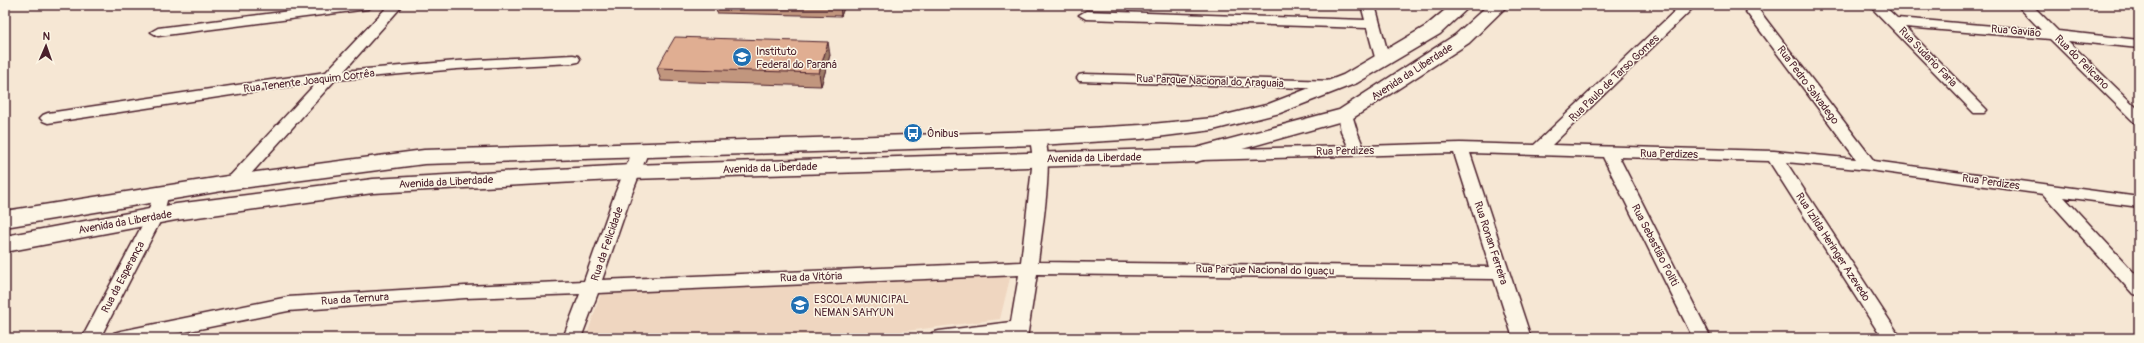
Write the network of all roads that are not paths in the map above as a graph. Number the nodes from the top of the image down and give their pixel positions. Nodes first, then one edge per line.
1 (368, 5) edge
2 (396, 5) edge
3 (1368, 5) edge
4 (1462, 5) edge
5 (1499, 5) edge
6 (1689, 5) edge
7 (1748, 5) edge
8 (1876, 5) edge
9 (2024, 5) edge
10 (1086, 15) dead end
11 (1893, 22) junction
12 (1372, 24) junction
13 (158, 32) dead end
14 (2054, 35) junction
15 (2139, 44) edge
16 (573, 59) dead end
17 (1383, 61) junction
18 (331, 76) junction
19 (1084, 78) dead end
20 (1336, 85) junction
21 (1979, 110) dead end
22 (1346, 114) junction
23 (48, 118) dead end
24 (2138, 118) edge
25 (1038, 138) junction
26 (1460, 148) junction
27 (641, 150) junction
28 (1538, 150) junction
29 (1358, 151) junction
30 (1609, 153) junction
31 (1196, 155) junction
32 (1774, 156) junction
33 (1041, 159) junction
34 (1869, 165) junction
35 (631, 172) junction
36 (234, 182) junction
37 (2048, 190) junction
38 (161, 193) junction
39 (2139, 202) edge
40 (155, 216) junction
41 (5, 219) edge
42 (5, 244) edge
43 (1029, 268) junction
44 (1500, 273) junction
45 (593, 286) junction
46 (2139, 288) edge
47 (1018, 333) edge
48 (91, 338) edge
49 (121, 338) edge
50 (572, 338) edge
51 (939, 338) edge
52 (1522, 338) edge
53 (1702, 338) edge
54 (1892, 338) edge

1 - 13 street
2 - 18 street
3 - 12 street
4 - 17 street, Avenida da Liberdade
5 - 22 street, Avenida da Liberdade
6 - 28 street, Rua Paulo de Tarso Gomes
7 - 34 street, Rua Pedro Salvadego
8 - 11 street, Rua Sudario Faria
9 - 14 street, Rua do Pelicano
10 - 12 street
11 - 14 street, Rua Gavião
11 - 21 street, Rua Sudario Faria
12 - 17 street
14 - 15 street, Rua Gavião
14 - 24 street, Rua do Pelicano
16 - 18 street, Rua Tenente Joaquim Corrêa
17 - 20 street, Avenida da Liberdade
18 - 23 street, Rua Tenente Joaquim Corrêa
18 - 36 street
19 - 20 street, Rua Parque Nacional do Araguaia
20 - 25 street, Avenida da Liberdade
22 - 29 street
22 - 31 street, Avenida da Liberdade
25 - 27 street, Avenida da Liberdade
25 - 33 street
26 - 28 street, Rua Perdizes
26 - 29 street, Rua Perdizes
26 - 44 street, Rua Ronan Ferreira
27 - 35 street, Rua da Felicidade
27 - 36 street, Avenida da Liberdade
28 - 30 street, Rua Perdizes
29 - 31 street, Rua Perdizes
30 - 32 street, Rua Perdizes
30 - 53 street, Rua Sebastião Politi
31 - 33 street, Avenida da Liberdade
32 - 34 street, Rua Perdizes
32 - 54 street, Rua Izilda Heringer Azevedo
33 - 35 street, Avenida da Liberdade
33 - 43 street
34 - 37 street, Rua Perdizes
35 - 40 street, Avenida da Liberdade
35 - 45 street, Rua da Felicidade
36 - 38 street, Avenida da Liberdade
37 - 39 street, Rua Perdizes
37 - 46 street
38 - 40 street, Rua da Esperança
38 - 41 street, Avenida da Liberdade
40 - 42 street, Avenida da Liberdade
40 - 48 street, Rua da Esperança
43 - 44 street, Rua Parque Nacional do Iguaçu
43 - 45 street, Rua da Vitória
43 - 47 street
44 - 52 street, Rua Ronan Ferreira
45 - 49 street, Rua da Ternura
45 - 50 street, Rua da Felicidade
47 - 51 street

